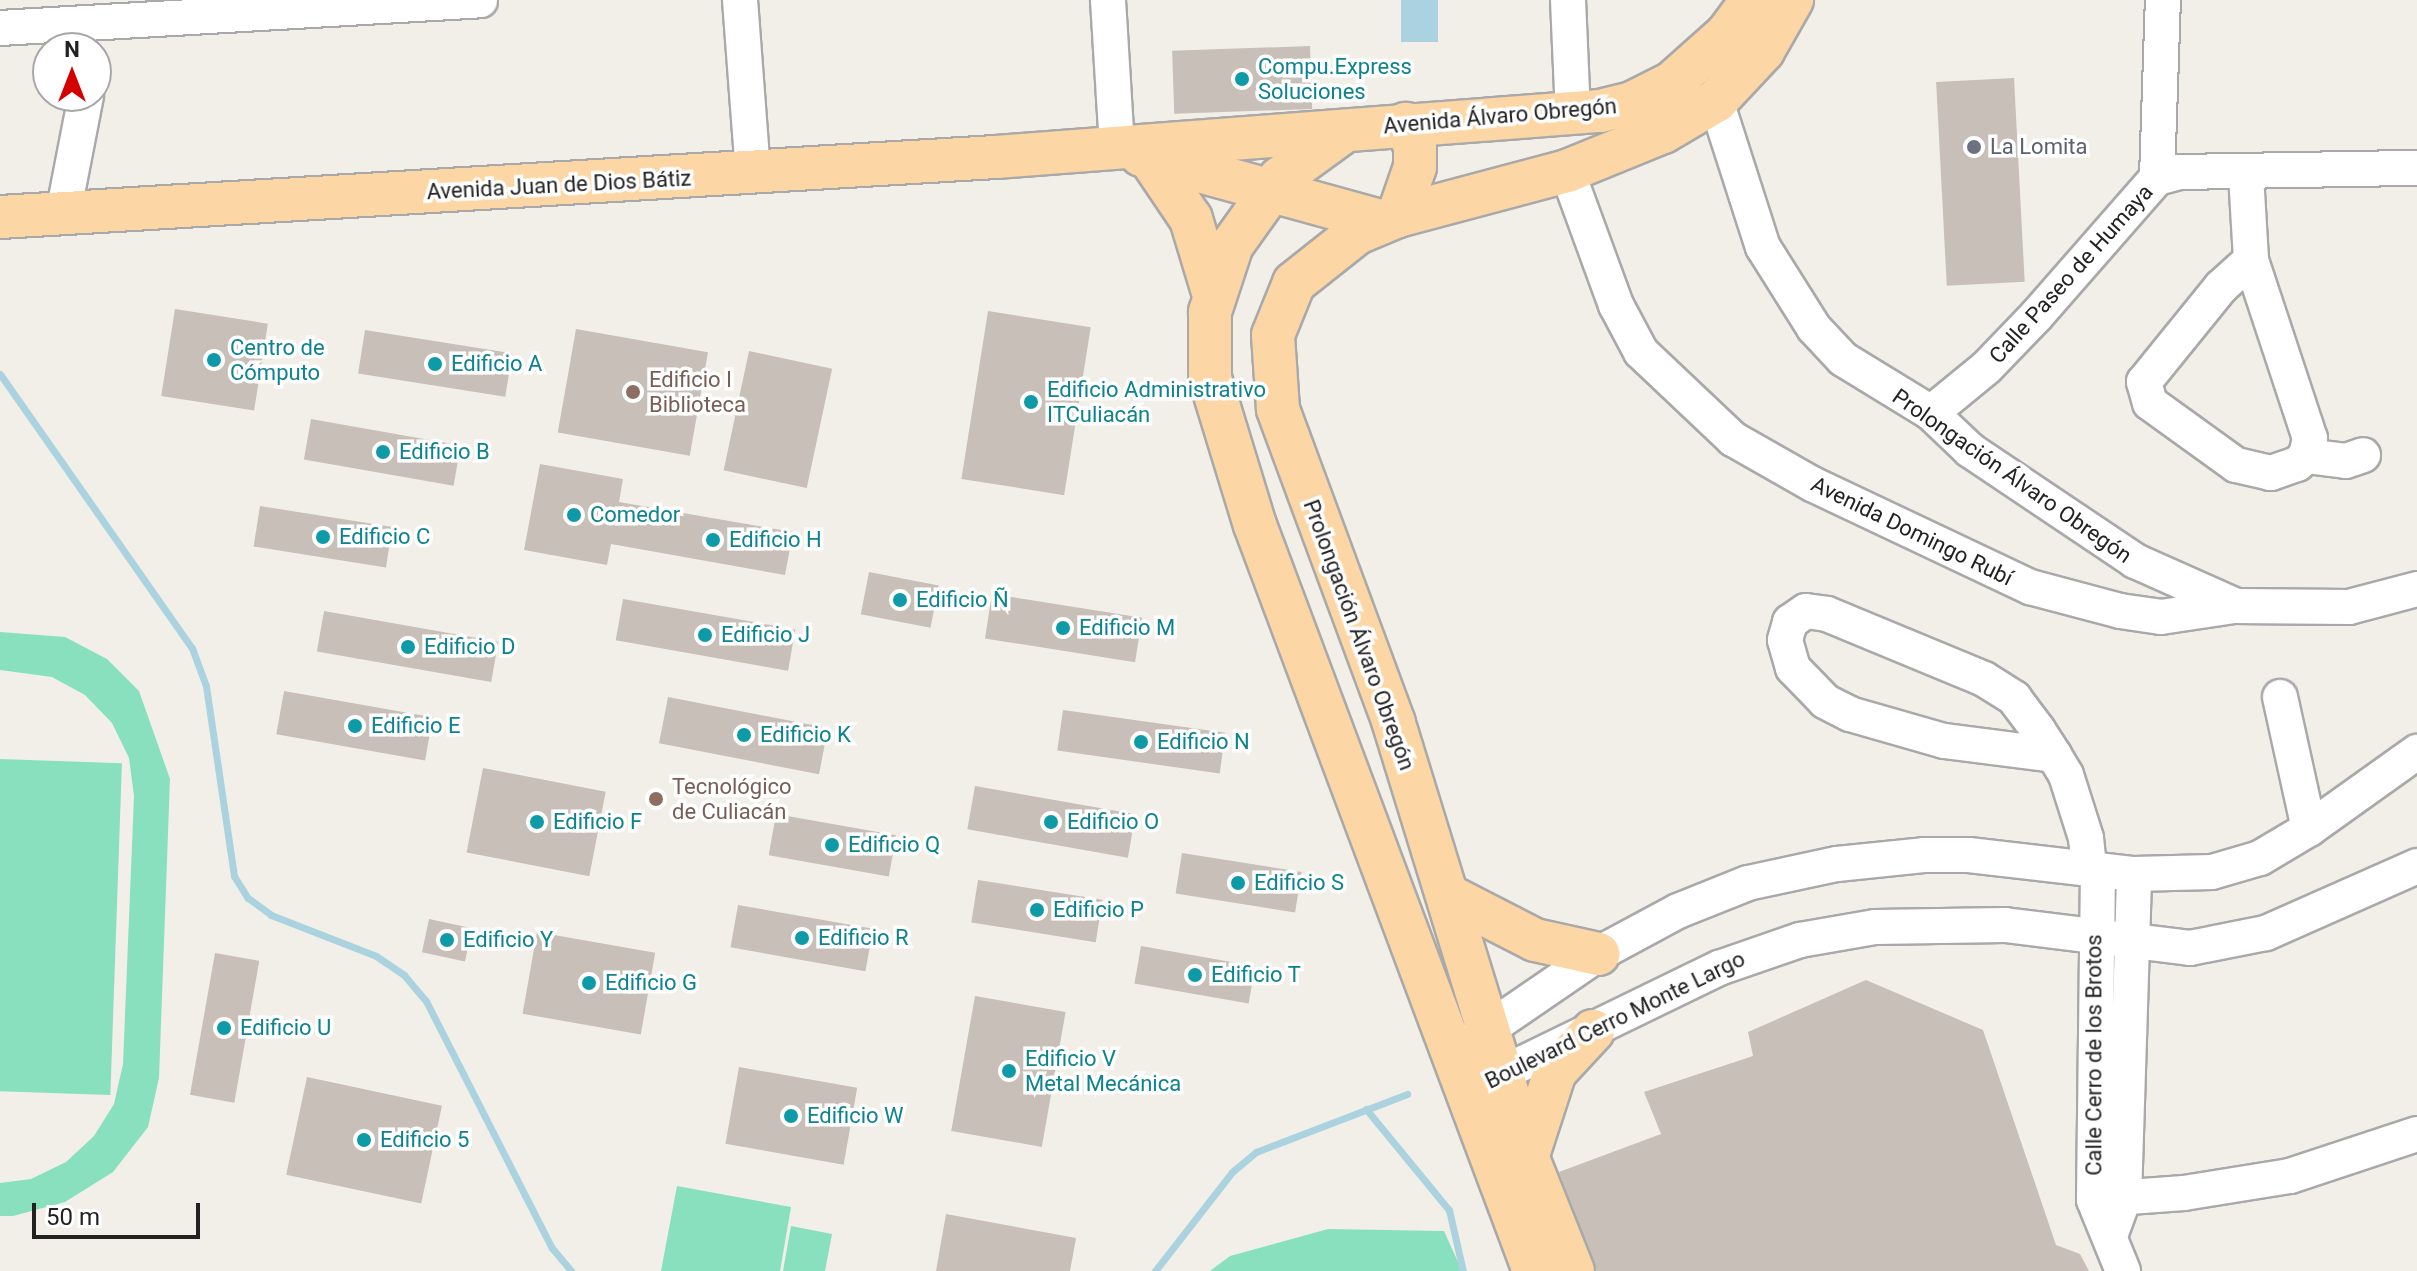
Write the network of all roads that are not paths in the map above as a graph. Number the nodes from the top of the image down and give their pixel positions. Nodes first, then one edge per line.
1 (480, 0) edge
2 (740, 0) edge
3 (1108, 0) edge
4 (1568, 0) edge
5 (1752, 0) edge
6 (1792, 0) edge
7 (2185, 0) edge
8 (2161, 11) edge
9 (101, 23) edge
10 (0, 28) edge
11 (1716, 101) junction
12 (83, 112) edge
13 (1573, 114) junction
14 (1406, 124) junction
15 (1350, 129) junction
16 (1133, 153) junction
17 (2417, 168) edge
18 (1567, 171) junction
19 (753, 173) junction
20 (2246, 175) junction
21 (2157, 178) junction
22 (1269, 191) junction
23 (63, 214) junction
24 (0, 217) edge
25 (1390, 218) junction
26 (2251, 260) junction
27 (1213, 292) junction
28 (1931, 413) junction
29 (2363, 455) dead end
30 (2306, 456) junction
31 (2417, 589) edge
32 (2234, 606) junction
33 (2280, 697) dead end
34 (2417, 752) edge
35 (2054, 755) junction
36 (2309, 829) junction
37 (2417, 866) edge
38 (2093, 869) junction
39 (2134, 874) junction
40 (1451, 897) junction
41 (2094, 940) junction
42 (2132, 945) junction
43 (1598, 954) junction
44 (1491, 1029) junction
45 (1593, 1031) junction
46 (1450, 1052) junction
47 (1504, 1073) junction
48 (1465, 1091) junction
49 (2417, 1134) edge
50 (1527, 1156) junction
51 (2109, 1199) junction
52 (1534, 1271) edge
53 (1573, 1271) edge
54 (2123, 1271) edge

1 - 9 street
2 - 19 street
3 - 16 street
4 - 13 street
5 - 13 main road, Avenida Álvaro Obregón
6 - 11 main road, Avenida Álvaro Obregón
7 - 8 street
8 - 21 street
9 - 10 street
11 - 18 main road, Avenida Álvaro Obregón
11 - 28 street, Prolongación Álvaro Obregón
12 - 23 street
13 - 14 main road, Avenida Álvaro Obregón
14 - 15 main road, Avenida Álvaro Obregón
14 - 25 main road
15 - 16 main road, Avenida Juan de Dios Bátiz
15 - 22 main road
16 - 19 main road, Avenida Juan de Dios Bátiz
16 - 22 main road, Avenida Juan de Dios Bátiz
16 - 27 main road
17 - 20 street, Calle Paseo de Humaya
18 - 25 main road, Prolongación Álvaro Obregón
18 - 32 street, Avenida Domingo Rubí
19 - 23 main road, Avenida Juan de Dios Bátiz
20 - 21 street, Calle Paseo de Humaya
20 - 26 street
21 - 28 street, Calle Paseo de Humaya
22 - 25 main road, Avenida Juan de Dios Bátiz
22 - 27 main road
23 - 24 main road, Avenida Juan de Dios Bátiz
25 - 40 main road, Prolongación Álvaro Obregón
26 - 30 street
26 - 30 street
27 - 46 main road
28 - 32 street, Prolongación Álvaro Obregón
29 - 30 street
31 - 32 street, Avenida Domingo Rubí
33 - 36 street
34 - 36 street, Boulevard Cerro Monte Largo
35 - 35 street, Calle Cerro de los Brotos
35 - 38 street, Calle Cerro de los Brotos
36 - 39 street, Boulevard Cerro Monte Largo
37 - 42 street, Boulevard Cerro Monte Largo
38 - 39 street, Boulevard Cerro Monte Largo
38 - 41 street, Calle Cerro de los Brotos
38 - 43 street, Boulevard Cerro Monte Largo
39 - 42 street, Calle Cerro de los Brotos
40 - 43 main road
40 - 44 main road, Prolongación Álvaro Obregón
41 - 42 street, Boulevard Cerro Monte Largo
41 - 45 street, Boulevard Cerro Monte Largo
41 - 51 street, Calle Cerro de los Brotos
42 - 51 street, Calle Cerro de los Brotos
43 - 44 street, Boulevard Cerro Monte Largo
44 - 46 street, Boulevard Cerro Monte Largo
44 - 47 main road, Prolongación Álvaro Obregón
45 - 47 street, Boulevard Cerro Monte Largo
45 - 50 main road
46 - 48 main road
47 - 48 street, Boulevard Cerro Monte Largo
47 - 50 main road, Prolongación Álvaro Obregón
48 - 52 main road
49 - 51 street
50 - 53 main road, Prolongación Álvaro Obregón
51 - 54 street, Calle Cerro de los Brotos

